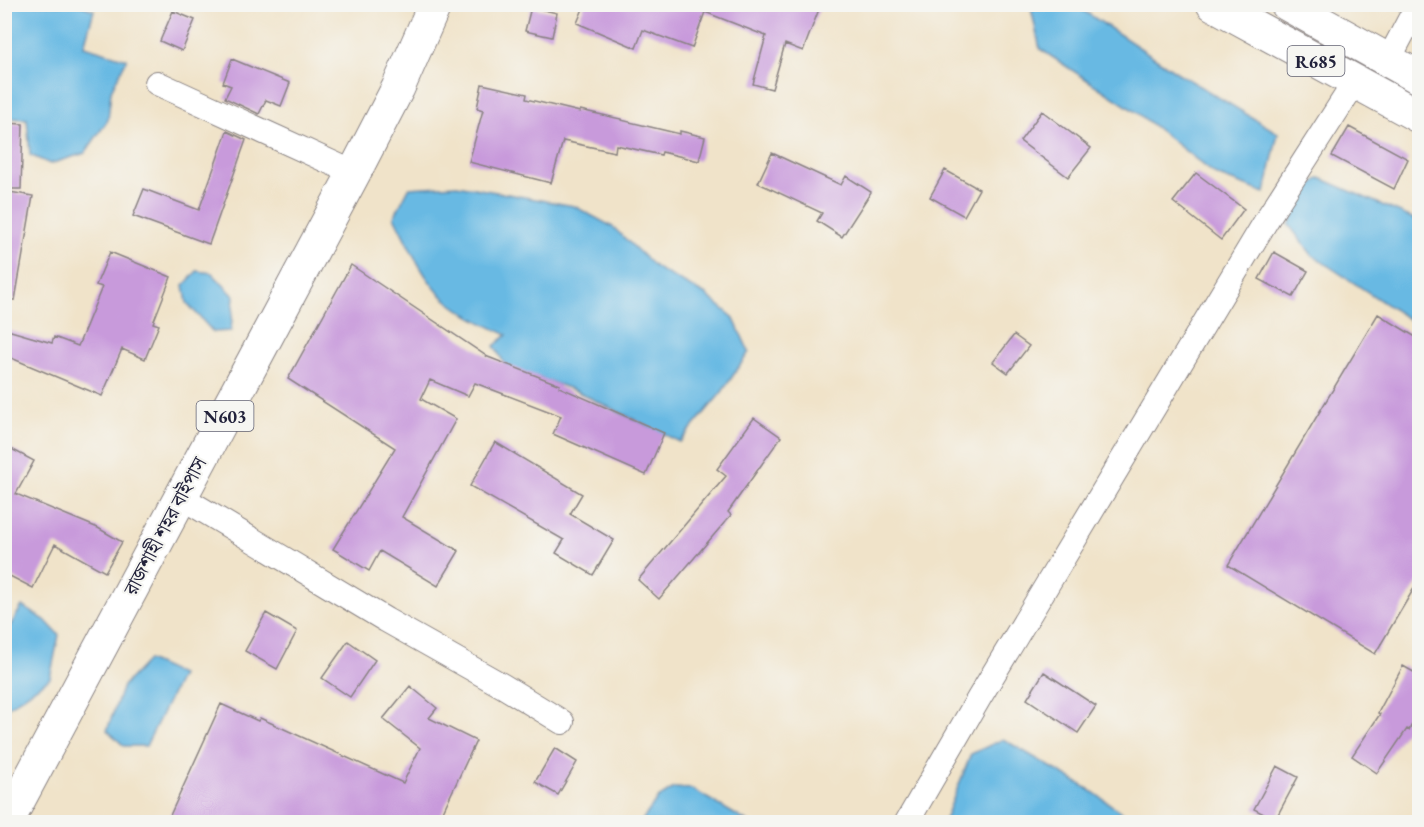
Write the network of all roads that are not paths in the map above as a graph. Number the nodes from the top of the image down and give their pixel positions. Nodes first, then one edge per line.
1 (435, 4) edge
2 (1213, 4) edge
3 (1287, 4) edge
4 (1418, 4) edge
5 (1388, 61) junction
6 (1419, 78) edge
7 (1355, 82) junction
8 (158, 83) dead end
9 (1419, 117) edge
10 (354, 172) junction
11 (181, 497) junction
12 (562, 722) dead end
13 (7, 822) edge
14 (907, 822) edge

1 - 10 main road, রাজশাহী শহর বাইপাস / N603
2 - 7 main road, R685
3 - 5 main road, R685
4 - 5 street
5 - 6 main road, R685
7 - 9 main road, R685
7 - 14 street
8 - 10 street
10 - 11 main road, রাজশাহী শহর বাইপাস / N603
11 - 12 street
11 - 13 main road, রাজশাহী শহর বাইপাস / N603

